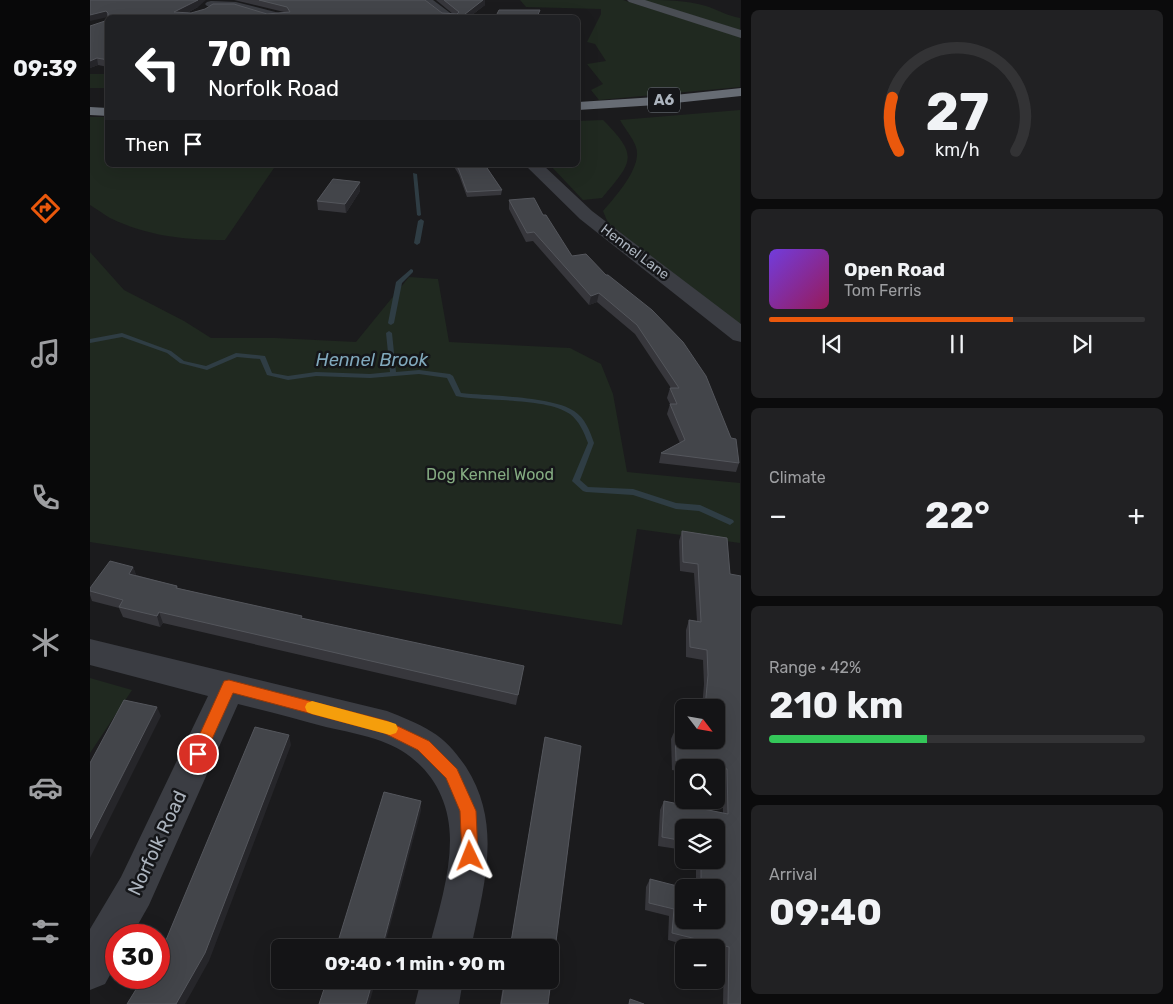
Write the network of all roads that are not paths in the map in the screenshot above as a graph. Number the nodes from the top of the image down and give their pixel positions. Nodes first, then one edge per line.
1 (426, 0) edge
2 (633, 0) edge
3 (209, 5) edge
4 (272, 15) edge
5 (447, 15) edge
6 (740, 34) edge
7 (740, 92) edge
8 (90, 102) edge
9 (740, 102) edge
10 (105, 103) edge
11 (580, 106) edge
12 (90, 111) edge
13 (105, 112) edge
14 (580, 115) edge
15 (535, 167) edge
16 (740, 335) edge
17 (90, 652) edge
18 (229, 686) junction
19 (452, 939) edge
20 (90, 969) edge
21 (440, 989) edge
22 (437, 1004) edge

1 - 5 street
2 - 6 street
3 - 4 street
7 - 11 highway, A6
8 - 10 highway
9 - 14 highway, A6
12 - 13 highway
15 - 16 street, Hennel Lane
17 - 18 street
18 - 19 street
18 - 20 street, Norfolk Road
21 - 22 street

